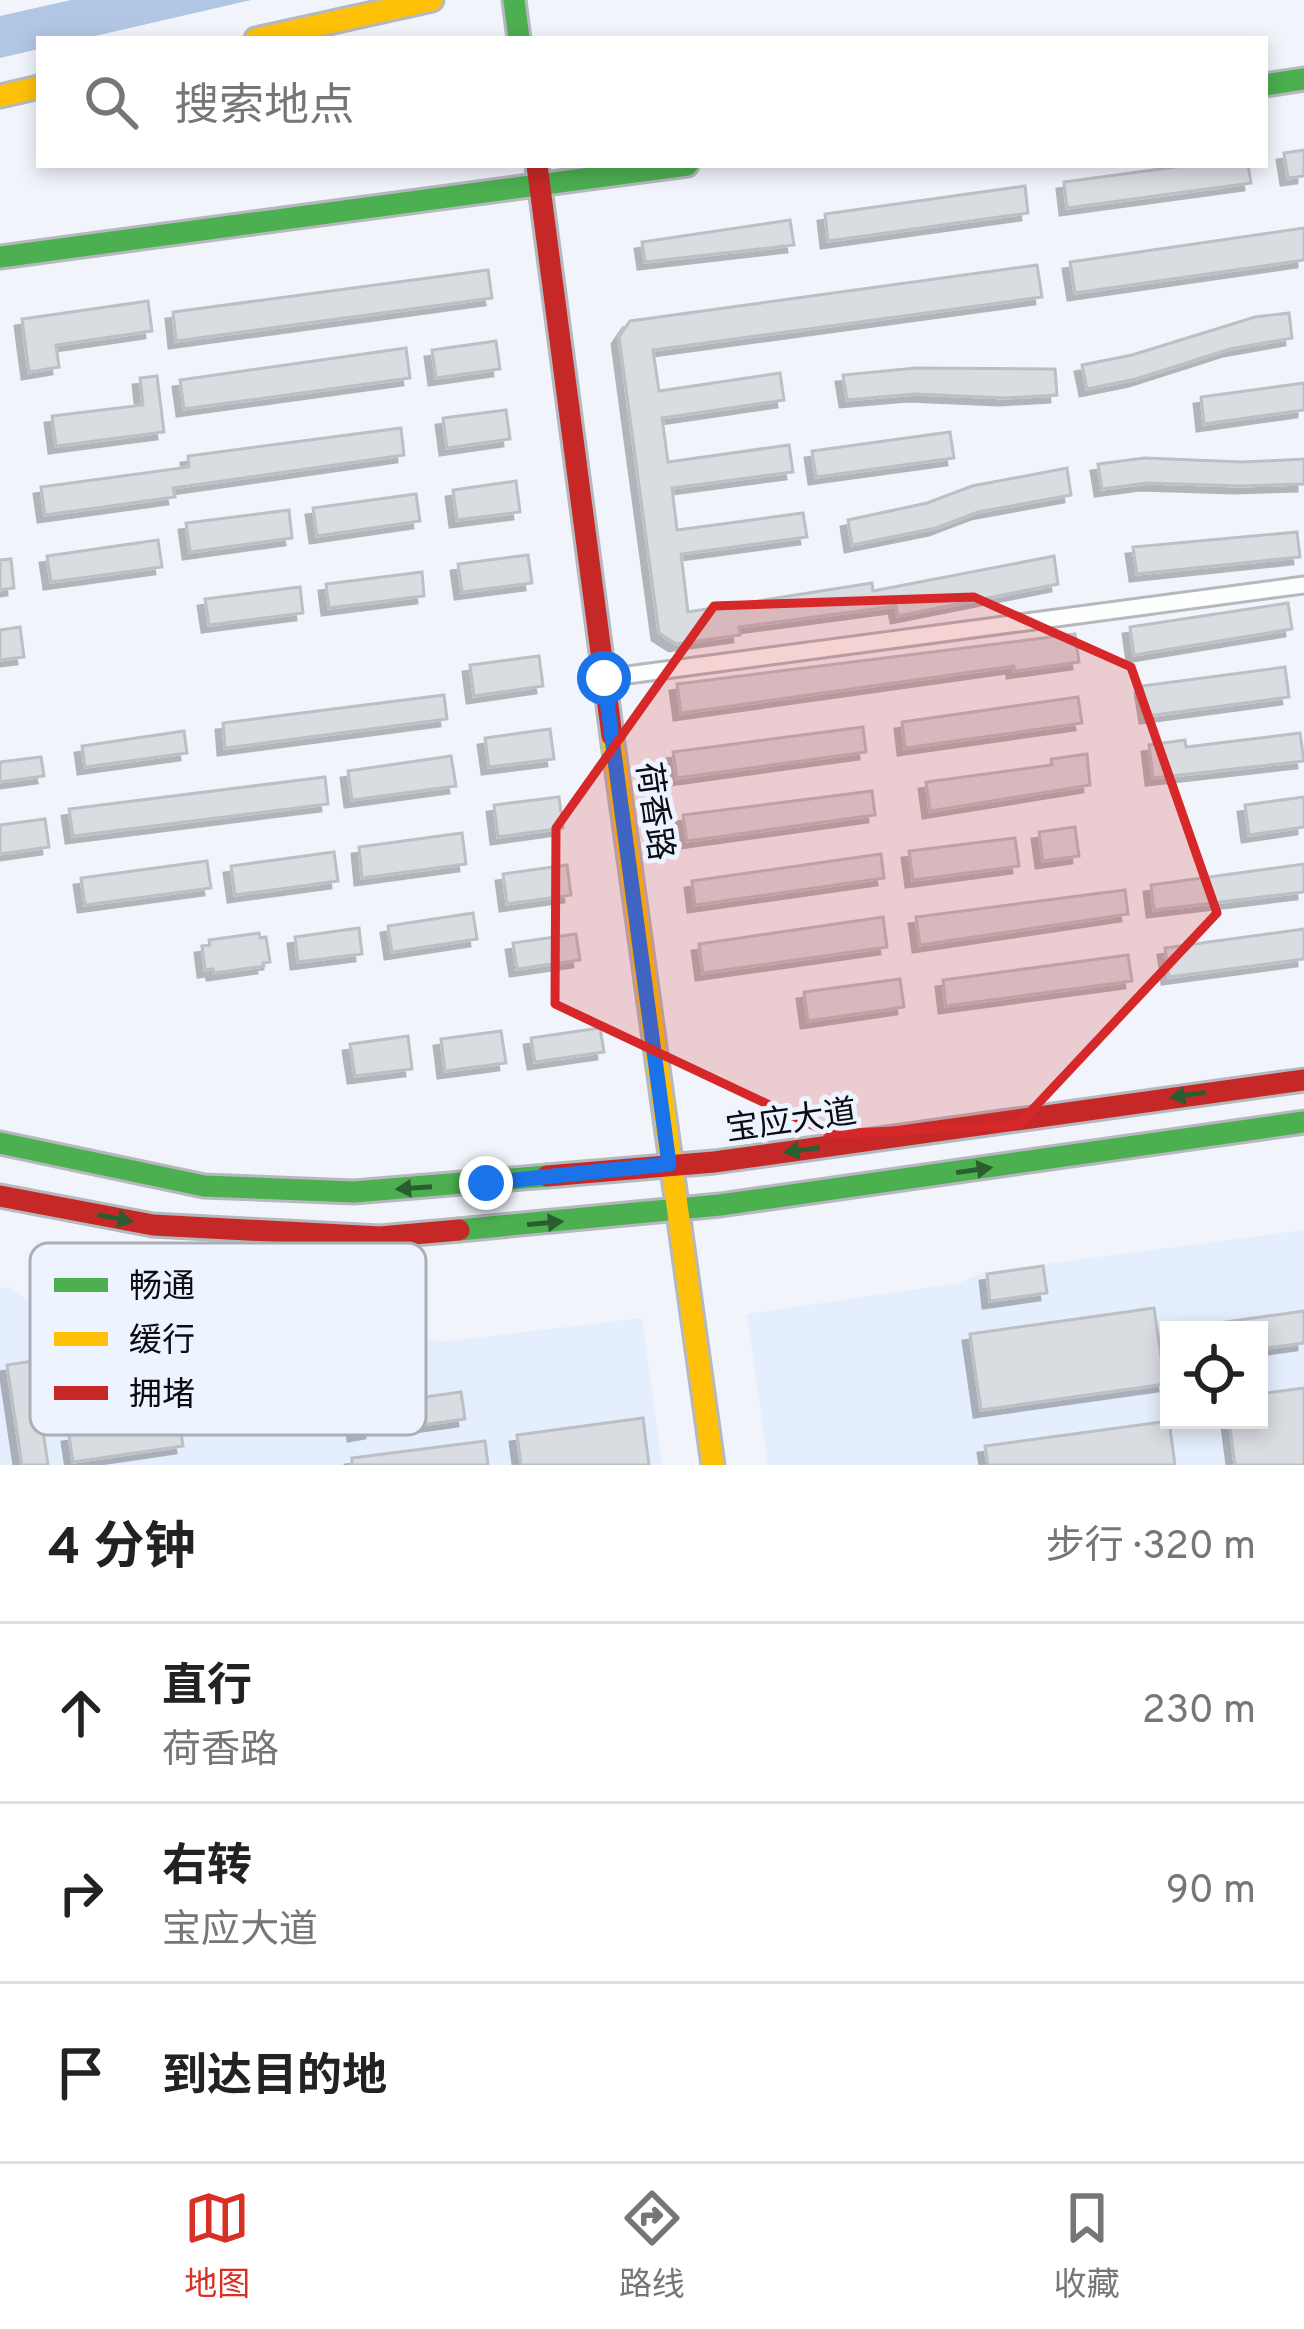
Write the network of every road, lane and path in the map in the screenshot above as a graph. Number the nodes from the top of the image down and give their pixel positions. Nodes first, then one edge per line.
1 (432, 0) edge
2 (514, 0) edge
3 (270, 36) edge
4 (519, 36) edge
5 (1304, 79) edge
6 (1268, 85) edge
7 (36, 88) edge
8 (0, 96) edge
9 (642, 168) edge
10 (538, 175) edge
11 (0, 257) edge
12 (1304, 585) edge
13 (604, 678) junction
14 (1304, 1079) edge
15 (1304, 1122) edge
16 (0, 1143) edge
17 (669, 1164) junction
18 (0, 1196) edge
19 (679, 1209) junction
20 (713, 1465) edge

1 - 3 main road
2 - 4 main road
5 - 6 main road
7 - 8 main road
9 - 10 main road
10 - 11 main road
10 - 13 main road, 荷香路
12 - 13 street
13 - 17 main road, 荷香路
14 -> 17 main road, 宝应大道
19 -> 15 main road
17 -> 16 main road, 宝应大道
17 - 19 main road, 荷香路
18 -> 19 main road
19 - 20 main road, 荷香路

